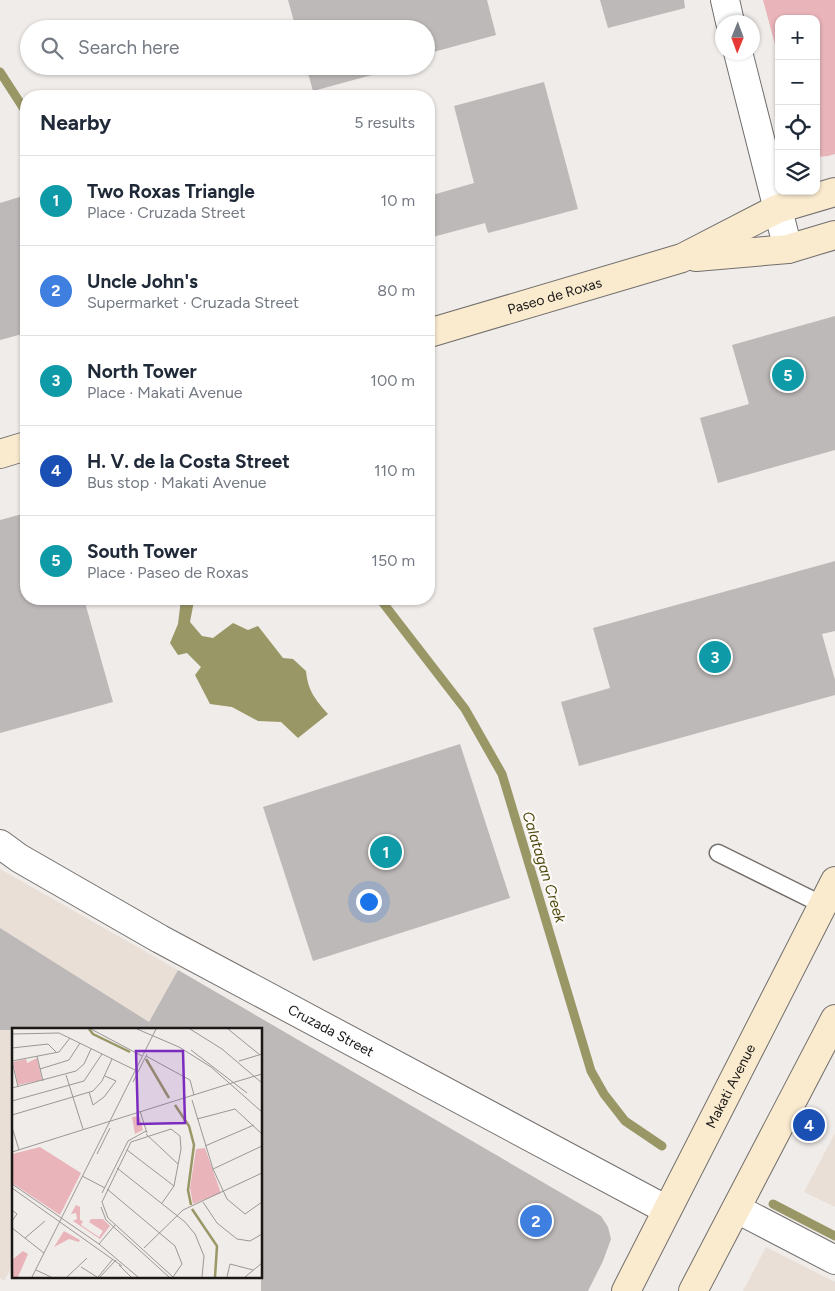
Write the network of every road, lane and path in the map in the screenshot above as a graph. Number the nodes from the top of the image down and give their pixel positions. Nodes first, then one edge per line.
1 (725, 0) edge
2 (728, 15) edge
3 (740, 60) edge
4 (835, 192) edge
5 (777, 209) junction
6 (835, 235) edge
7 (788, 249) junction
8 (682, 258) junction
9 (435, 331) edge
10 (20, 448) edge
11 (0, 454) edge
12 (0, 844) edge
13 (718, 853) dead end
14 (835, 881) edge
15 (823, 905) junction
16 (835, 1019) edge
17 (737, 1209) junction
18 (667, 1210) junction
19 (835, 1260) edge
20 (626, 1291) edge
21 (693, 1291) edge

1 - 2 street
3 - 5 street
4 - 5 main road, Paseo de Roxas
5 - 7 street
5 - 8 main road, Paseo de Roxas
6 - 7 main road, Paseo de Roxas
7 - 8 main road, Paseo de Roxas
8 - 9 main road, Paseo de Roxas
10 - 11 main road
12 - 18 street, Cruzada Street
13 - 15 lane
14 - 15 main road, Makati Avenue
15 - 18 main road, Makati Avenue
16 - 17 main road
17 - 19 street
17 - 21 main road
18 - 20 main road, Makati Avenue

